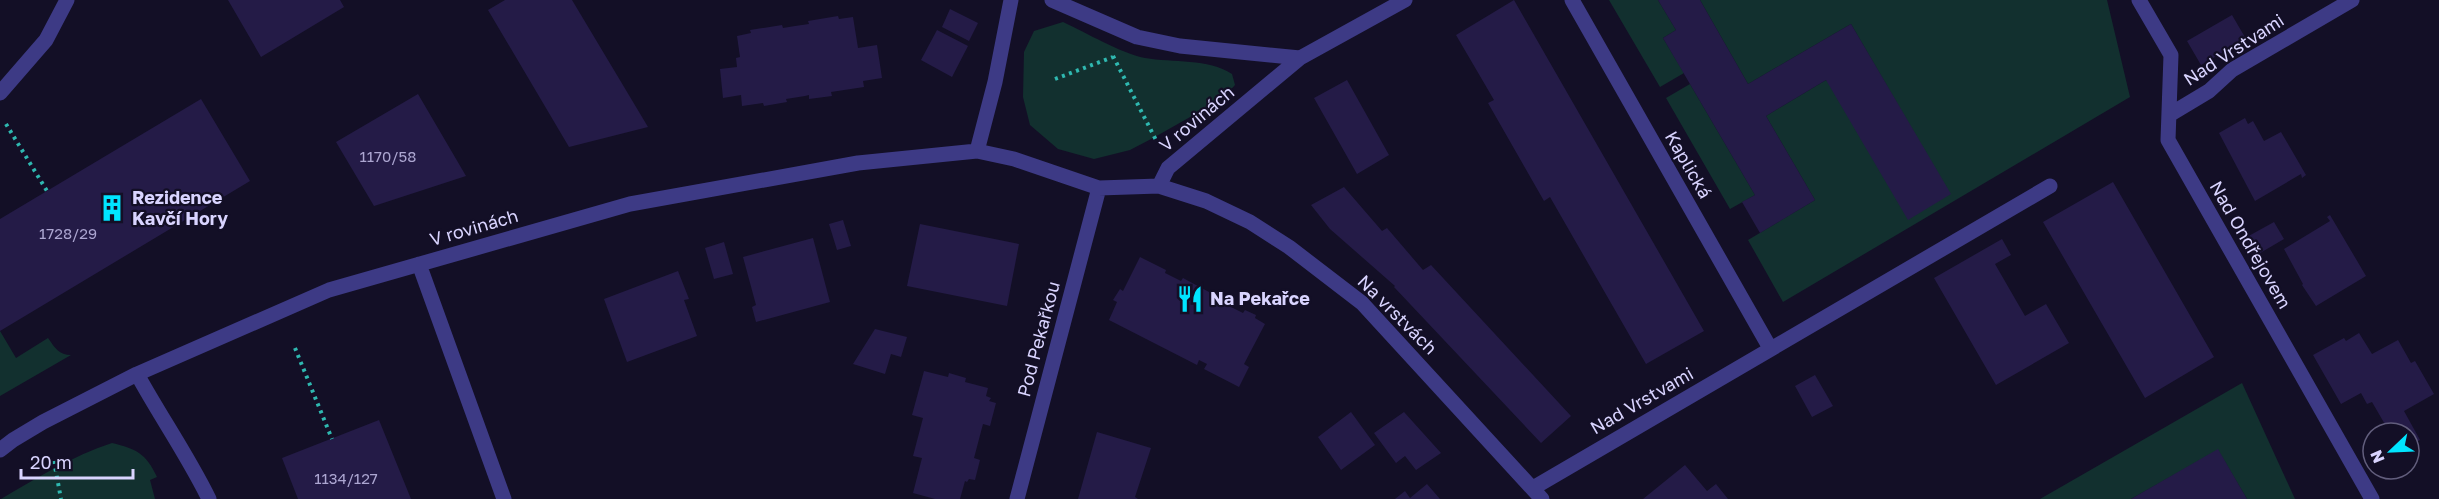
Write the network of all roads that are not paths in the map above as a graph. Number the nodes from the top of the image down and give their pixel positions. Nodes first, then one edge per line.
1 (67, 0) edge
2 (1011, 0) edge
3 (1052, 0) edge
4 (1405, 0) edge
5 (1572, 0) edge
6 (2139, 0) edge
7 (2352, 0) edge
8 (1300, 58) junction
9 (0, 93) edge
10 (2169, 115) junction
11 (977, 151) junction
12 (1159, 186) junction
13 (2050, 186) dead end
14 (1099, 188) junction
15 (419, 264) junction
16 (1770, 348) junction
17 (137, 374) junction
18 (6, 442) edge
19 (0, 450) edge
20 (1538, 493) edge
21 (209, 499) edge
22 (504, 499) edge
23 (1017, 499) edge
24 (2372, 499) edge

1 - 9 street
2 - 11 street
3 - 8 street
4 - 8 street, V rovinách
5 - 16 street, Kaplická
6 - 10 street, Nad Ondřejovem
7 - 10 street, Nad Vrstvami
8 - 12 street, V rovinách
10 - 24 street, Nad Ondřejovem
11 - 14 street, V rovinách
11 - 15 street, V rovinách
12 - 14 street, V rovinách
12 - 20 street, Na vrstvách
13 - 16 street, Nad Vrstvami
14 - 23 street, Pod Pekařkou
15 - 17 street, V rovinách
15 - 22 street
16 - 20 street, Nad Vrstvami
17 - 18 street, V rovinách
17 - 21 street
18 - 19 street, V rovinách

